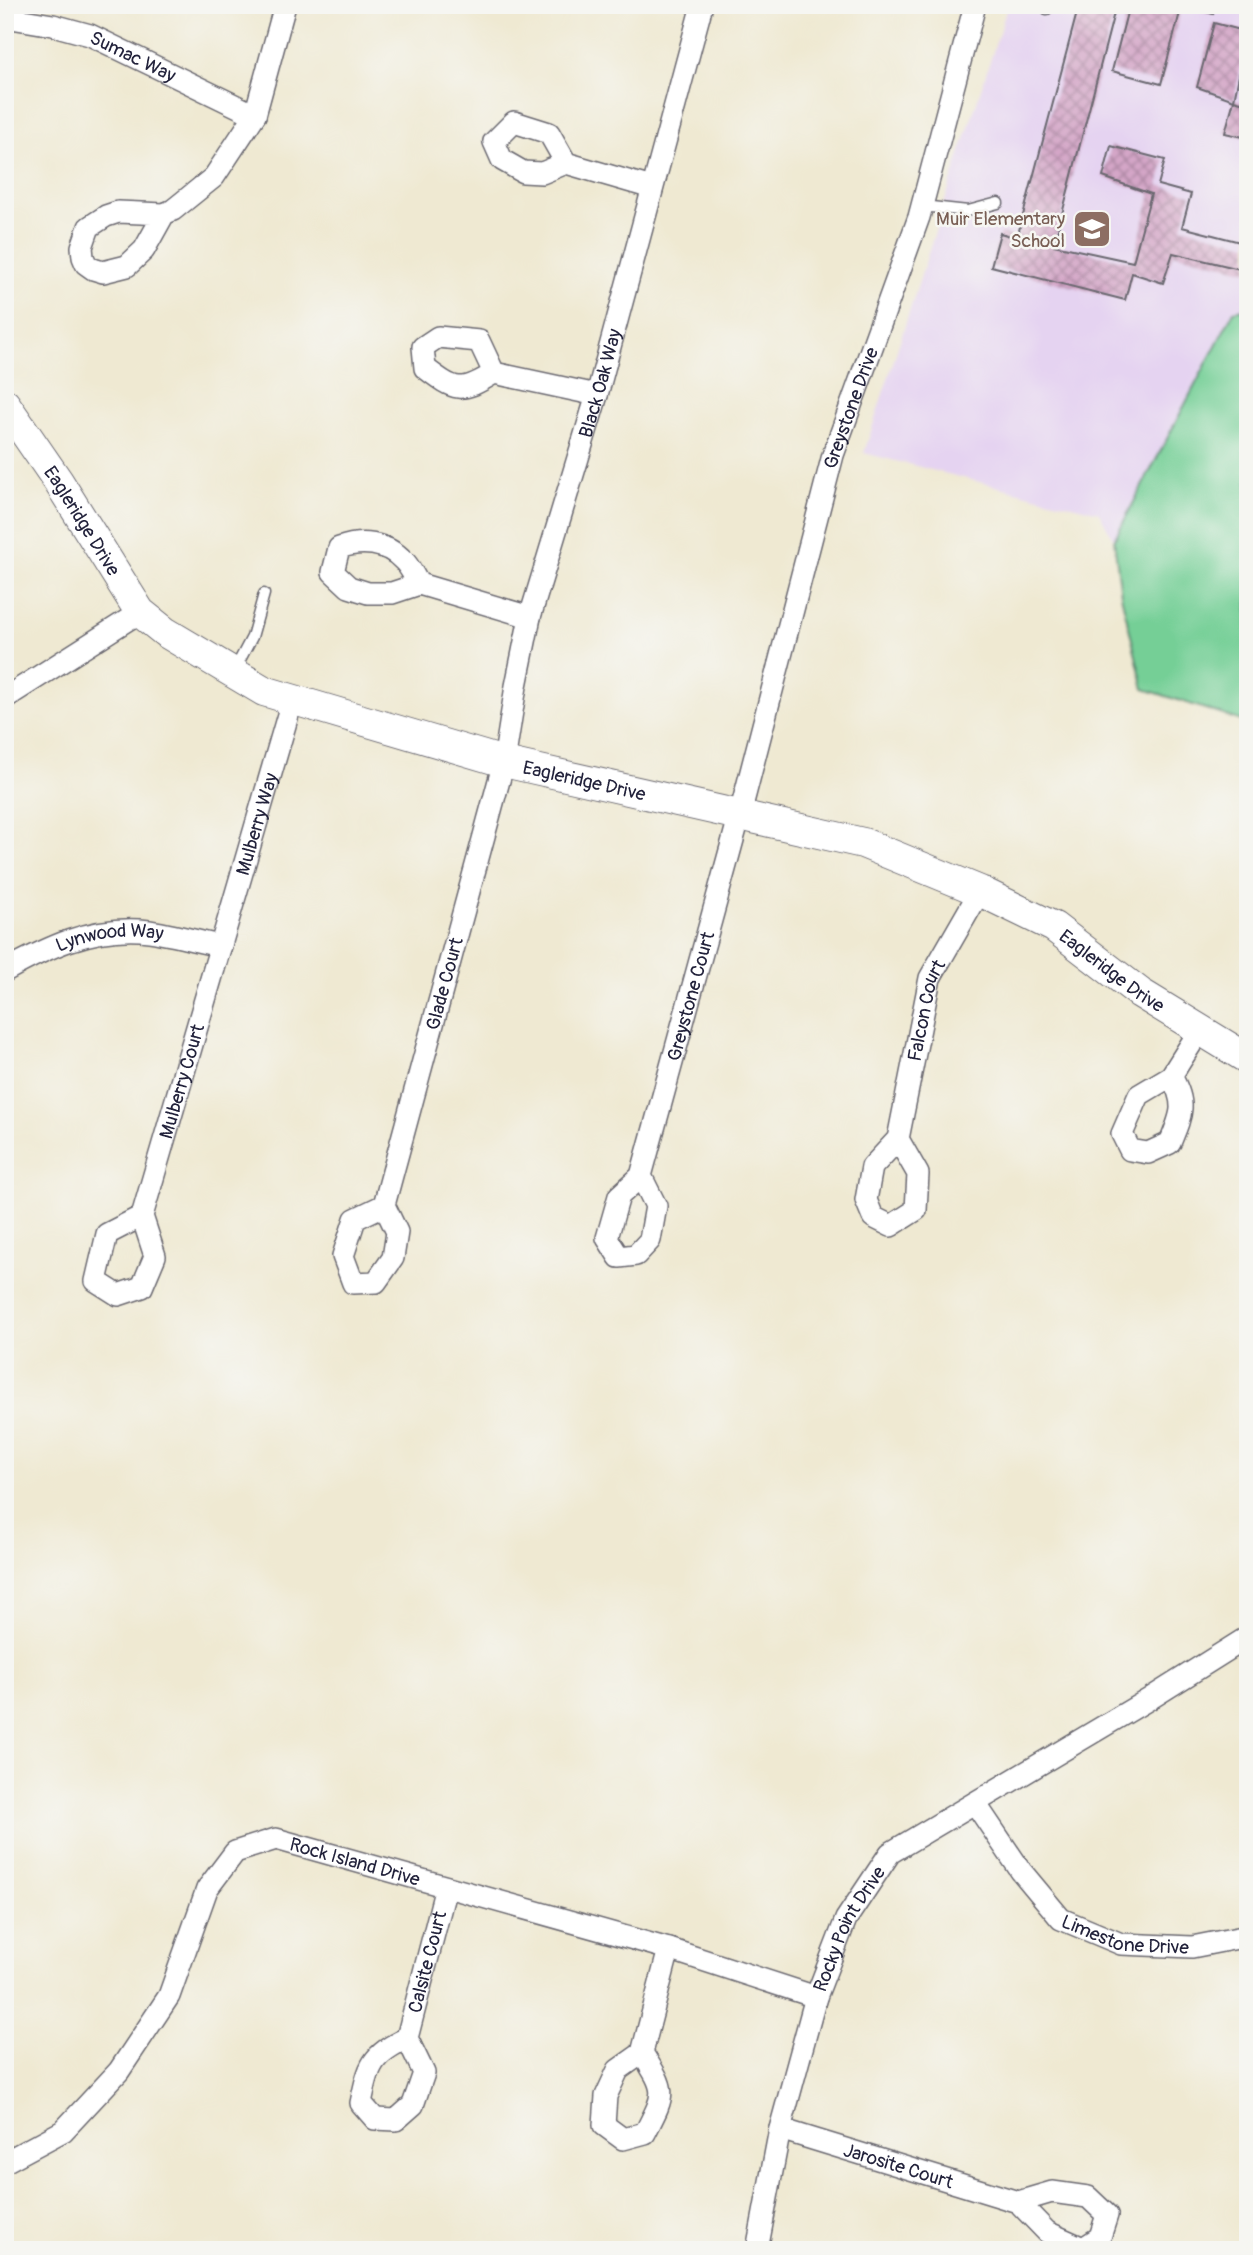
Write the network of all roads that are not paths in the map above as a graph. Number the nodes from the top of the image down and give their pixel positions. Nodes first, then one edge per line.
1 (285, 5) edge
2 (702, 5) edge
3 (975, 5) edge
4 (5, 17) edge
5 (255, 115) junction
6 (566, 163) dead end
7 (652, 188) junction
8 (998, 203) dead end
9 (922, 206) junction
10 (164, 214) dead end
11 (494, 373) dead end
12 (597, 395) junction
13 (5, 404) edge
14 (419, 584) dead end
15 (264, 594) dead end
16 (140, 612) junction
17 (530, 617) junction
18 (233, 673) junction
19 (5, 698) edge
20 (292, 701) junction
21 (504, 762) junction
22 (740, 814) junction
23 (980, 891) junction
24 (221, 946) junction
25 (5, 971) edge
26 (1199, 1030) junction
27 (1248, 1059) edge
28 (1171, 1076) dead end
29 (898, 1139) dead end
30 (641, 1176) dead end
31 (384, 1205) dead end
32 (142, 1216) dead end
33 (1248, 1637) edge
34 (975, 1803) junction
35 (446, 1887) junction
36 (1248, 1936) edge
37 (669, 1949) junction
38 (816, 1997) junction
39 (407, 2038) dead end
40 (642, 2053) dead end
41 (780, 2129) junction
42 (5, 2162) edge
43 (1018, 2203) dead end
44 (757, 2250) edge

1 - 5 street
2 - 7 street, Black Oak Way
3 - 9 street, Greystone Drive
4 - 5 street, Sumac Way
5 - 10 street
6 - 7 street
7 - 12 street, Black Oak Way
8 - 9 lane
9 - 22 street, Greystone Drive
11 - 12 street
12 - 17 street, Black Oak Way
13 - 16 street, Eagleridge Drive
14 - 17 street
15 - 18 lane
16 - 18 street, Eagleridge Drive
16 - 19 street
17 - 21 street, Black Oak Way
18 - 20 street, Eagleridge Drive
20 - 21 street, Eagleridge Drive
20 - 24 street, Mulberry Way
21 - 22 street, Eagleridge Drive
21 - 31 street, Glade Court
22 - 23 street, Eagleridge Drive
22 - 30 street, Greystone Court
23 - 26 street, Eagleridge Drive
23 - 29 street, Falcon Court
24 - 25 street, Lynwood Way
24 - 32 street, Mulberry Court
26 - 27 street, Eagleridge Drive
26 - 28 street
33 - 34 street, Rocky Point Drive
34 - 36 street, Limestone Drive
34 - 38 street, Rocky Point Drive
35 - 37 street, Rock Island Drive
35 - 39 street, Calsite Court
35 - 42 street, Rock Island Drive
37 - 38 street, Rock Island Drive
37 - 40 street
38 - 41 street, Rocky Point Drive
41 - 43 street, Jarosite Court
41 - 44 street, Rocky Point Drive

